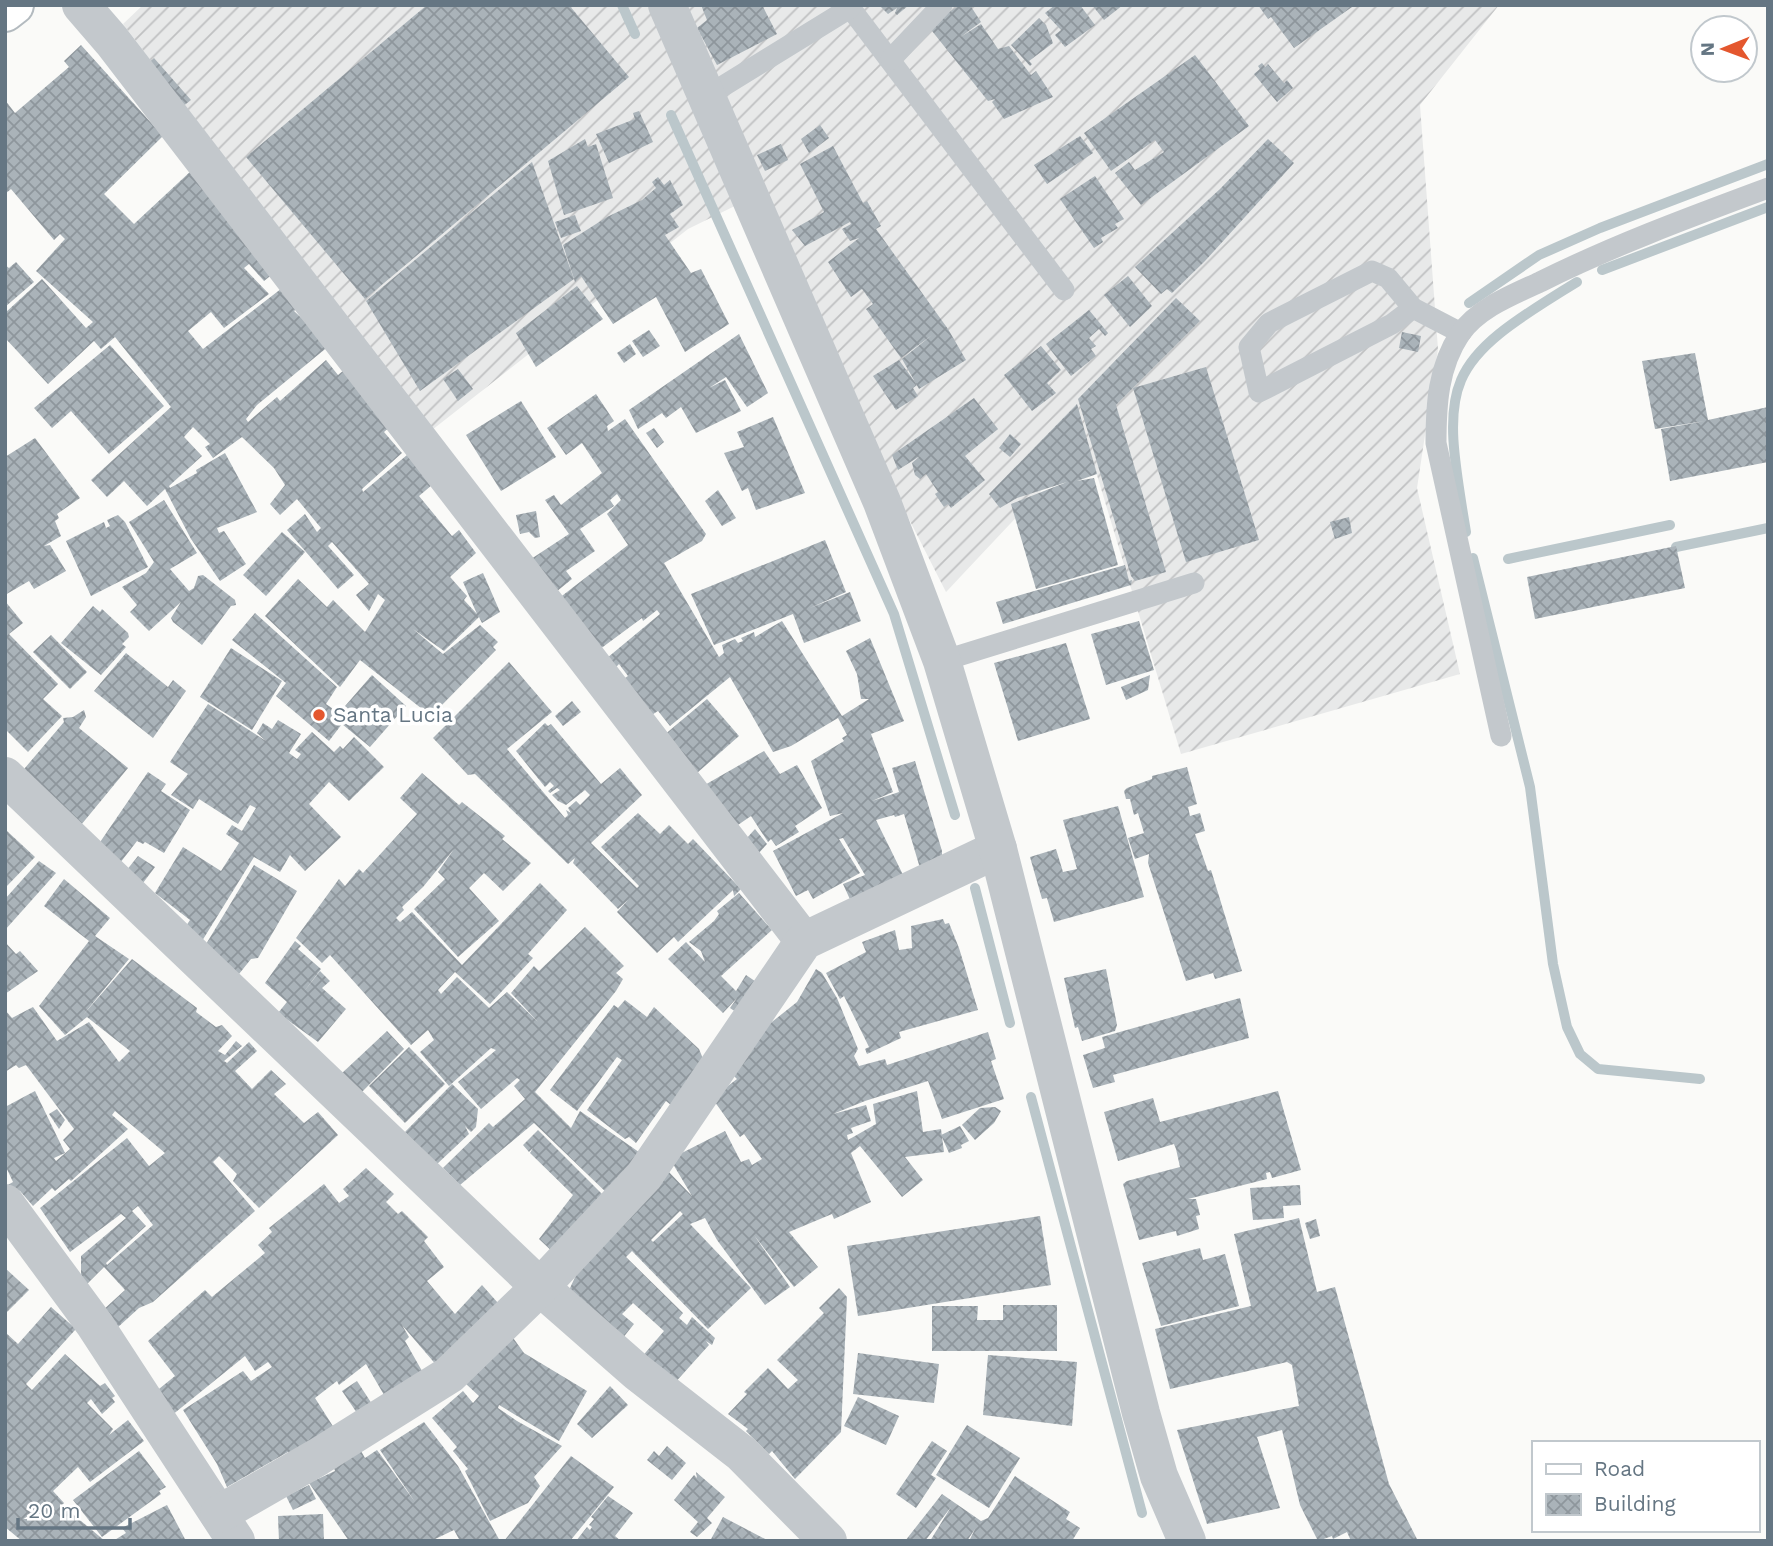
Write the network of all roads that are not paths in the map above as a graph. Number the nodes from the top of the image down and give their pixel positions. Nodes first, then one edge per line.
1 (13, 5) edge
2 (81, 5) edge
3 (667, 5) edge
4 (942, 5) edge
5 (849, 6) edge
6 (5, 12) edge
7 (891, 58) junction
8 (707, 96) junction
9 (1768, 188) edge
10 (1064, 290) dead end
11 (1413, 308) junction
12 (1461, 333) junction
13 (1194, 583) dead end
14 (942, 661) junction
15 (1501, 736) dead end
16 (5, 775) edge
17 (998, 849) junction
18 (804, 941) junction
19 (5, 1203) edge
20 (540, 1287) junction
21 (227, 1527) edge
22 (1176, 1535) edge
23 (828, 1541) edge

1 - 6 main road
2 - 18 street
3 - 8 street
4 - 7 lane
5 - 7 lane
5 - 8 lane
7 - 10 lane
8 - 14 street
9 - 12 lane
11 - 11 lane
11 - 12 lane
12 - 15 lane
13 - 14 lane
14 - 17 street
16 - 20 street
17 - 18 street
17 - 22 street
18 - 20 street
19 - 21 street
20 - 21 street
20 - 23 street

